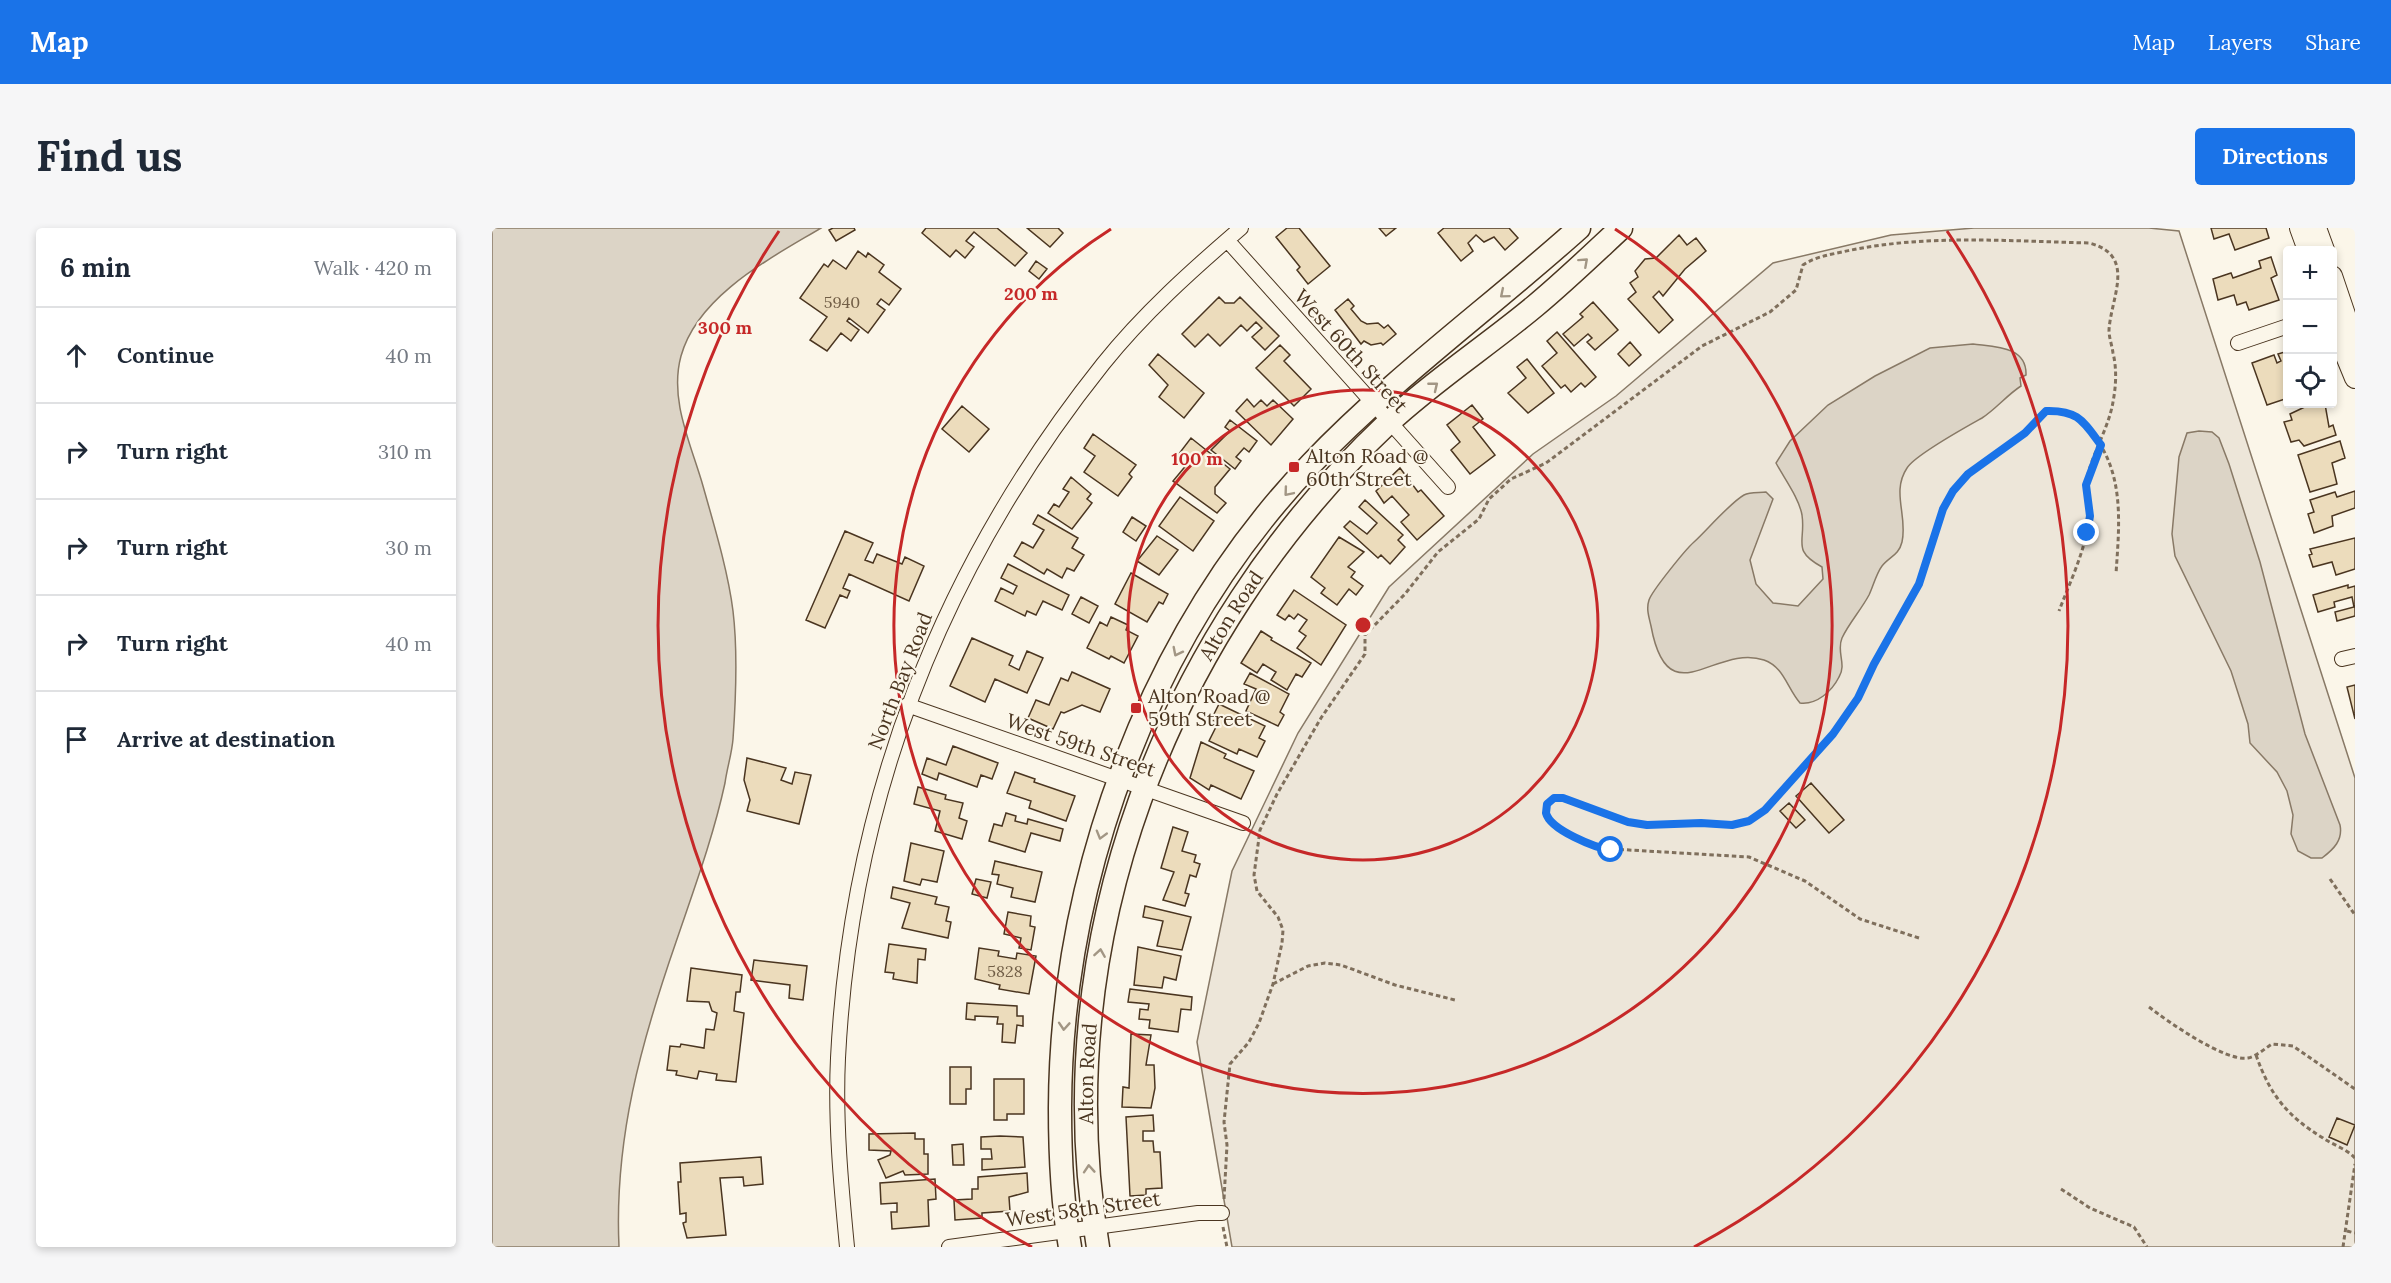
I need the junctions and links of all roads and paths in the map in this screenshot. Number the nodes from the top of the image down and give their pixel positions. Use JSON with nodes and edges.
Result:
{"nodes":[{"id":1,"x":1241,"y":228,"type":"edge"},
{"id":2,"x":1580,"y":228,"type":"edge"},
{"id":3,"x":1621,"y":228,"type":"edge"},
{"id":4,"x":2300,"y":228,"type":"edge"},
{"id":5,"x":2316,"y":228,"type":"edge"},
{"id":6,"x":1227,"y":240,"type":"junction"},
{"id":7,"x":2307,"y":246,"type":"edge"},
{"id":8,"x":2323,"y":246,"type":"edge"},
{"id":9,"x":2337,"y":291,"type":"edge"},
{"id":10,"x":2343,"y":310,"type":"edge"},
{"id":11,"x":2283,"y":328,"type":"edge"},
{"id":12,"x":2238,"y":343,"type":"dead end"},
{"id":13,"x":2355,"y":344,"type":"edge"},
{"id":14,"x":2355,"y":378,"type":"edge"},
{"id":15,"x":1372,"y":405,"type":"junction"},
{"id":16,"x":1388,"y":423,"type":"junction"},
{"id":17,"x":2101,"y":445,"type":"junction"},
{"id":18,"x":1448,"y":487,"type":"dead end"},
{"id":19,"x":2116,"y":574,"type":"dead end"},
{"id":20,"x":2059,"y":611,"type":"dead end"},
{"id":21,"x":907,"y":705,"type":"junction"},
{"id":22,"x":1118,"y":779,"type":"junction"},
{"id":23,"x":1144,"y":788,"type":"junction"},
{"id":24,"x":1243,"y":823,"type":"dead end"},
{"id":25,"x":2330,"y":879,"type":"dead end"},
{"id":26,"x":2355,"y":915,"type":"edge"},
{"id":27,"x":1919,"y":938,"type":"dead end"},
{"id":28,"x":1273,"y":984,"type":"junction"},
{"id":29,"x":1455,"y":1000,"type":"dead end"},
{"id":30,"x":2149,"y":1006,"type":"dead end"},
{"id":31,"x":2256,"y":1055,"type":"junction"},
{"id":32,"x":2355,"y":1089,"type":"edge"},
{"id":33,"x":2355,"y":1158,"type":"edge"},
{"id":34,"x":2355,"y":1164,"type":"edge"},
{"id":35,"x":2061,"y":1189,"type":"dead end"},
{"id":36,"x":1222,"y":1213,"type":"junction"},
{"id":37,"x":2347,"y":1231,"type":"junction"},
{"id":38,"x":2355,"y":1233,"type":"edge"},
{"id":39,"x":1097,"y":1237,"type":"edge"},
{"id":40,"x":1069,"y":1239,"type":"edge"},
{"id":41,"x":848,"y":1247,"type":"edge"},
{"id":42,"x":950,"y":1247,"type":"edge"},
{"id":43,"x":1227,"y":1247,"type":"edge"},
{"id":44,"x":2147,"y":1247,"type":"edge"},
{"id":45,"x":2343,"y":1247,"type":"edge"}],
"edges":[{"from":1,"to":6,"type":"street","name":"North Bay Road"},
{"from":2,"to":15,"type":"main road","name":"Alton Road","one_way":true},
{"from":16,"to":3,"type":"main road","name":"Alton Road","one_way":true},
{"from":4,"to":7,"type":"main road"},
{"from":5,"to":8,"type":"main road"},
{"from":6,"to":15,"type":"street","name":"West 60th Street"},
{"from":6,"to":21,"type":"street","name":"North Bay Road"},
{"from":9,"to":10,"type":"main road"},
{"from":10,"to":13,"type":"main road"},
{"from":10,"to":14,"type":"main road"},
{"from":11,"to":12,"type":"street"},
{"from":15,"to":16,"type":"street","name":"West 60th Street"},
{"from":15,"to":22,"type":"main road","name":"Alton Road","one_way":true},
{"from":16,"to":18,"type":"street","name":"West 60th Street"},
{"from":16,"to":23,"type":"main road","name":"Alton Road"},
{"from":17,"to":19,"type":"path"},
{"from":17,"to":20,"type":"path"},
{"from":17,"to":27,"type":"path"},
{"from":17,"to":28,"type":"path"},
{"from":21,"to":22,"type":"street","name":"West 59th Street"},
{"from":21,"to":41,"type":"street","name":"North Bay Road"},
{"from":22,"to":23,"type":"street","name":"West 59th Street"},
{"from":22,"to":40,"type":"main road","name":"Alton Road","one_way":true},
{"from":23,"to":24,"type":"street","name":"West 59th Street"},
{"from":39,"to":23,"type":"main road","name":"Alton Road","one_way":true},
{"from":25,"to":26,"type":"path"},
{"from":28,"to":29,"type":"path"},
{"from":28,"to":36,"type":"path"},
{"from":30,"to":31,"type":"path"},
{"from":31,"to":32,"type":"path"},
{"from":31,"to":33,"type":"path"},
{"from":34,"to":37,"type":"path"},
{"from":35,"to":44,"type":"path"},
{"from":36,"to":39,"type":"street","name":"West 58th Street"},
{"from":36,"to":43,"type":"path"},
{"from":37,"to":38,"type":"path"},
{"from":37,"to":45,"type":"path"},
{"from":39,"to":40,"type":"street","name":"West 58th Street"},
{"from":40,"to":42,"type":"street","name":"West 58th Street"}]}
